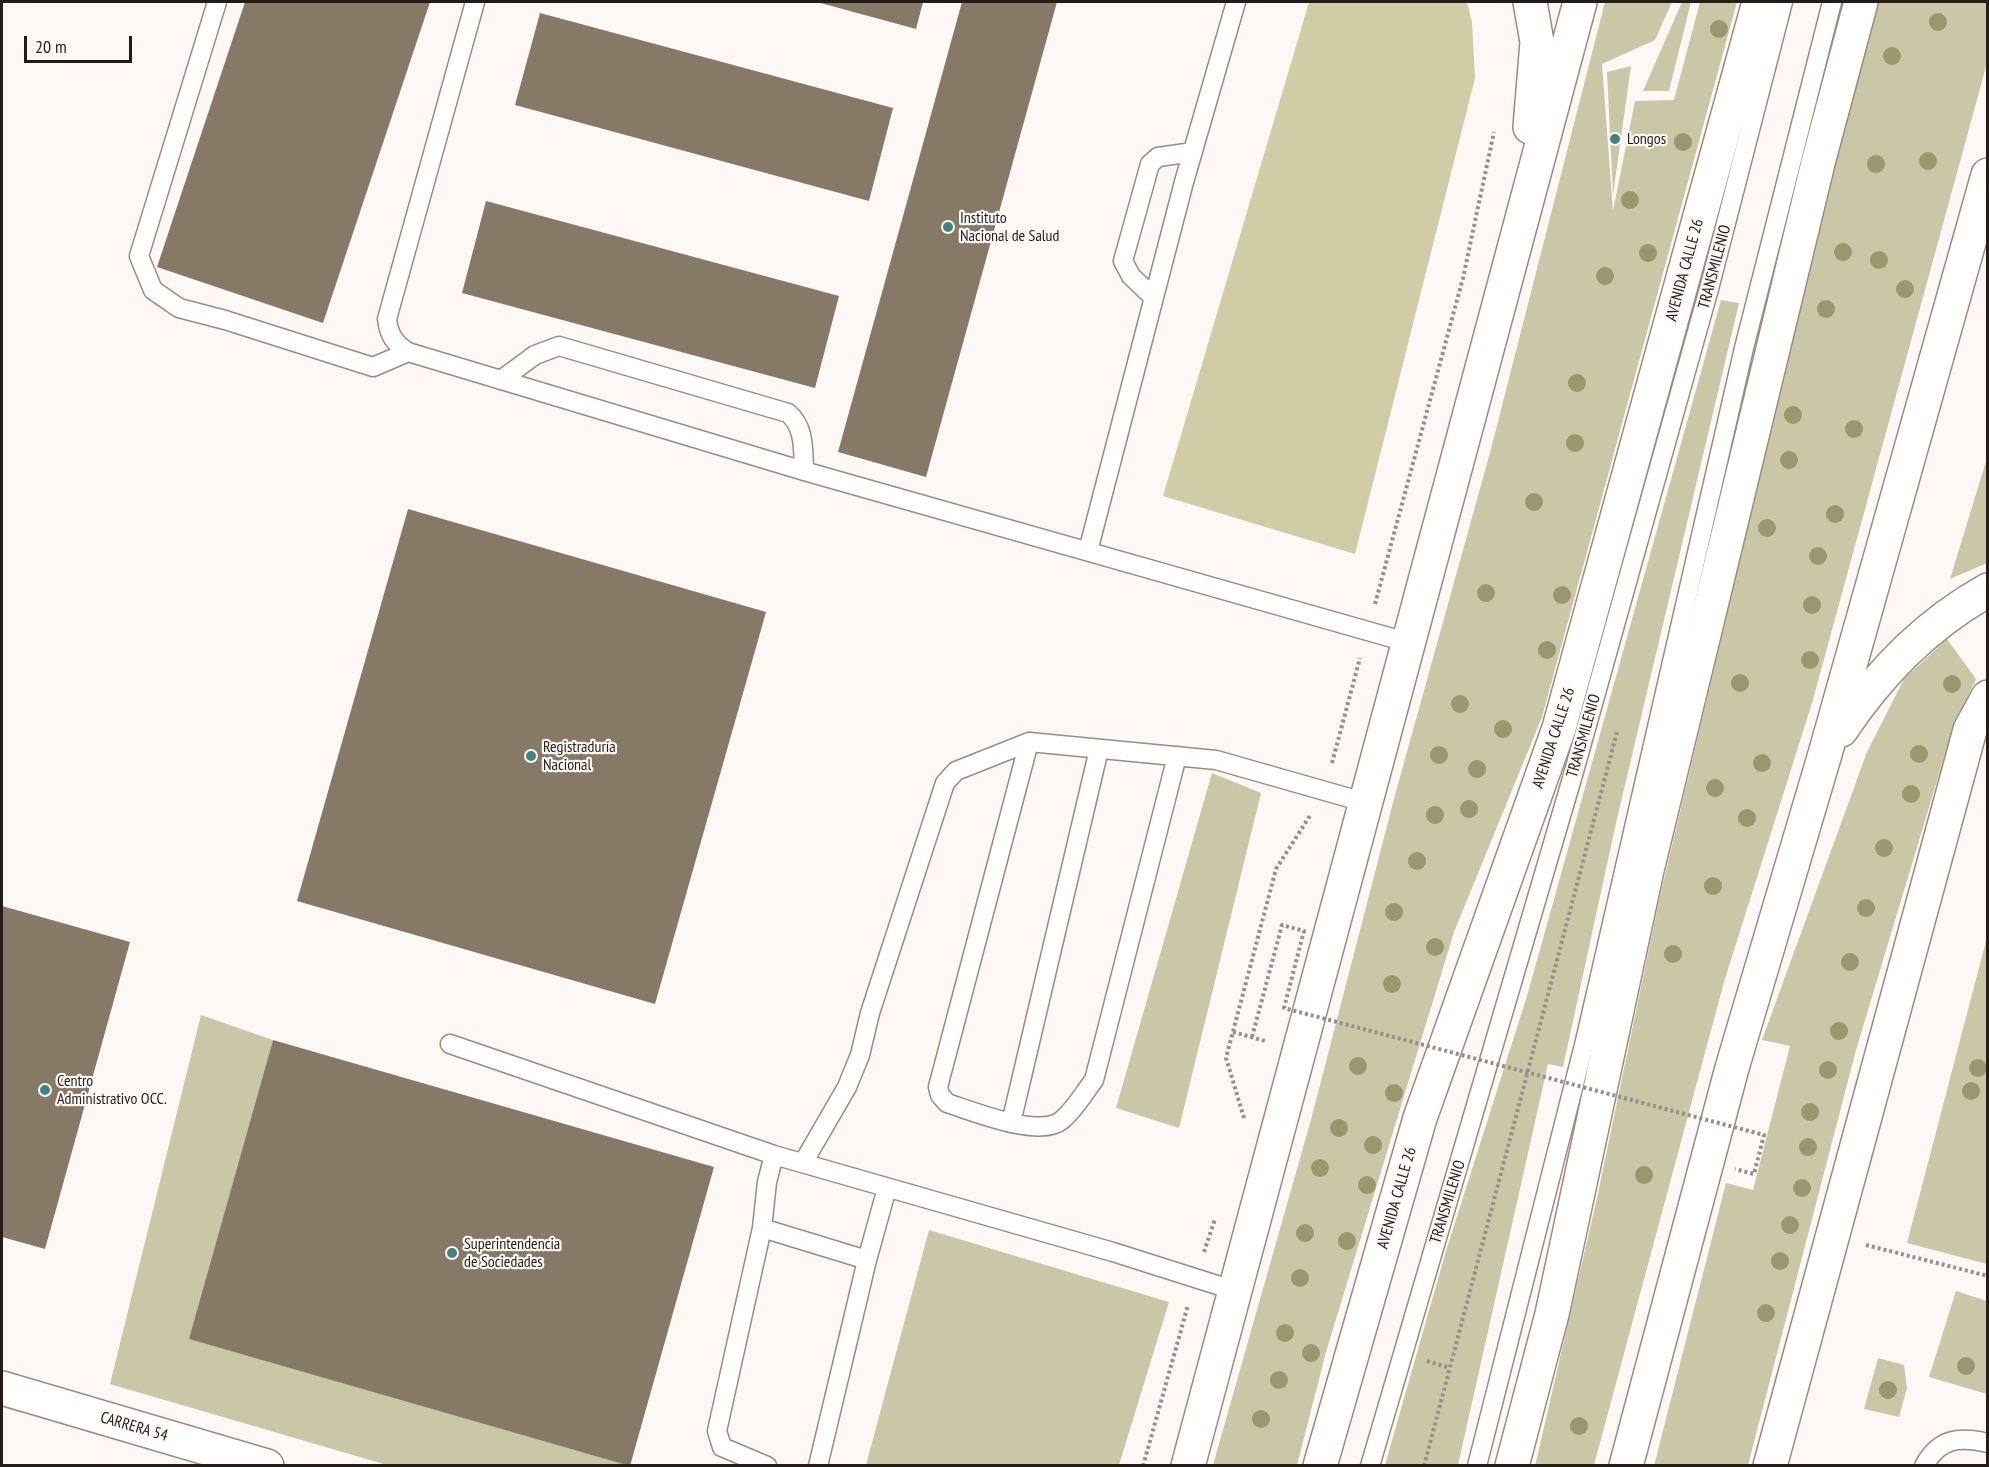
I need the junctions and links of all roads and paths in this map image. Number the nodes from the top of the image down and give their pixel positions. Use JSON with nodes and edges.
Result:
{"nodes":[{"id":1,"x":217,"y":2,"type":"edge"},
{"id":2,"x":475,"y":2,"type":"edge"},
{"id":3,"x":1236,"y":2,"type":"edge"},
{"id":4,"x":1530,"y":2,"type":"edge"},
{"id":5,"x":1580,"y":2,"type":"edge"},
{"id":6,"x":1759,"y":2,"type":"edge"},
{"id":7,"x":1783,"y":2,"type":"edge"},
{"id":8,"x":1832,"y":2,"type":"edge"},
{"id":9,"x":1861,"y":2,"type":"edge"},
{"id":10,"x":1496,"y":124,"type":"dead end"},
{"id":11,"x":1193,"y":152,"type":"junction"},
{"id":12,"x":1988,"y":175,"type":"edge"},
{"id":13,"x":1517,"y":236,"type":"junction"},
{"id":14,"x":1154,"y":298,"type":"junction"},
{"id":15,"x":408,"y":352,"type":"junction"},
{"id":16,"x":501,"y":380,"type":"junction"},
{"id":17,"x":804,"y":471,"type":"junction"},
{"id":18,"x":1088,"y":551,"type":"junction"},
{"id":19,"x":1988,"y":590,"type":"edge"},
{"id":20,"x":1368,"y":630,"type":"junction"},
{"id":21,"x":1410,"y":643,"type":"junction"},
{"id":22,"x":1988,"y":697,"type":"edge"},
{"id":23,"x":1619,"y":724,"type":"dead end"},
{"id":24,"x":1029,"y":742,"type":"junction"},
{"id":25,"x":1099,"y":749,"type":"junction"},
{"id":26,"x":1825,"y":754,"type":"junction"},
{"id":27,"x":1177,"y":756,"type":"junction"},
{"id":28,"x":1324,"y":791,"type":"junction"},
{"id":29,"x":1367,"y":803,"type":"junction"},
{"id":30,"x":1233,"y":1032,"type":"dead end"},
{"id":31,"x":1252,"y":1037,"type":"dead end"},
{"id":32,"x":450,"y":1044,"type":"dead end"},
{"id":33,"x":1011,"y":1123,"type":"junction"},
{"id":34,"x":774,"y":1155,"type":"junction"},
{"id":35,"x":802,"y":1163,"type":"junction"},
{"id":36,"x":1735,"y":1169,"type":"dead end"},
{"id":37,"x":887,"y":1188,"type":"junction"},
{"id":38,"x":762,"y":1228,"type":"junction"},
{"id":39,"x":1863,"y":1245,"type":"dead end"},
{"id":40,"x":867,"y":1260,"type":"junction"},
{"id":41,"x":1988,"y":1276,"type":"edge"},
{"id":42,"x":1236,"y":1291,"type":"junction"},
{"id":43,"x":2,"y":1388,"type":"edge"},
{"id":44,"x":1988,"y":1443,"type":"edge"},
{"id":45,"x":267,"y":1466,"type":"edge"},
{"id":46,"x":767,"y":1466,"type":"edge"},
{"id":47,"x":818,"y":1466,"type":"edge"},
{"id":48,"x":1188,"y":1466,"type":"edge"},
{"id":49,"x":1320,"y":1466,"type":"edge"},
{"id":50,"x":1370,"y":1466,"type":"edge"},
{"id":51,"x":1424,"y":1466,"type":"edge"},
{"id":52,"x":1477,"y":1466,"type":"edge"},
{"id":53,"x":1512,"y":1466,"type":"edge"},
{"id":54,"x":1626,"y":1466,"type":"edge"},
{"id":55,"x":1770,"y":1466,"type":"edge"},
{"id":56,"x":1924,"y":1466,"type":"edge"}],
"edges":[{"from":1,"to":15,"type":"lane"},
{"from":2,"to":15,"type":"lane"},
{"from":3,"to":11,"type":"lane"},
{"from":4,"to":13,"type":"main road"},
{"from":5,"to":13,"type":"main road"},
{"from":6,"to":49,"type":"main road","name":"AVENIDA CALLE 26"},
{"from":7,"to":50,"type":"lane","name":"TRANSMILENIO"},
{"from":8,"to":52,"type":"lane"},
{"from":9,"to":53,"type":"main road"},
{"from":10,"to":20,"type":"path"},
{"from":11,"to":14,"type":"lane"},
{"from":11,"to":14,"type":"lane"},
{"from":12,"to":26,"type":"main road"},
{"from":13,"to":21,"type":"main road"},
{"from":14,"to":18,"type":"lane"},
{"from":15,"to":16,"type":"lane"},
{"from":16,"to":17,"type":"lane"},
{"from":16,"to":17,"type":"lane"},
{"from":17,"to":18,"type":"lane"},
{"from":18,"to":20,"type":"lane"},
{"from":19,"to":26,"type":"main road"},
{"from":20,"to":21,"type":"lane"},
{"from":20,"to":28,"type":"path"},
{"from":21,"to":29,"type":"main road"},
{"from":22,"to":55,"type":"main road"},
{"from":23,"to":51,"type":"path"},
{"from":24,"to":25,"type":"lane"},
{"from":24,"to":33,"type":"lane"},
{"from":24,"to":35,"type":"lane"},
{"from":25,"to":27,"type":"lane"},
{"from":25,"to":33,"type":"lane"},
{"from":26,"to":54,"type":"main road"},
{"from":27,"to":28,"type":"lane"},
{"from":27,"to":33,"type":"lane"},
{"from":28,"to":29,"type":"lane"},
{"from":28,"to":30,"type":"path"},
{"from":29,"to":42,"type":"main road"},
{"from":31,"to":36,"type":"path","bridge":true},
{"from":32,"to":34,"type":"lane"},
{"from":34,"to":35,"type":"lane"},
{"from":34,"to":38,"type":"lane"},
{"from":35,"to":37,"type":"lane"},
{"from":37,"to":40,"type":"lane"},
{"from":37,"to":42,"type":"lane"},
{"from":38,"to":40,"type":"lane"},
{"from":38,"to":46,"type":"lane"},
{"from":39,"to":41,"type":"path"},
{"from":40,"to":47,"type":"lane"},
{"from":42,"to":48,"type":"main road"},
{"from":43,"to":45,"type":"main road","name":"CARRERA 54"},
{"from":44,"to":56,"type":"lane"}]}
